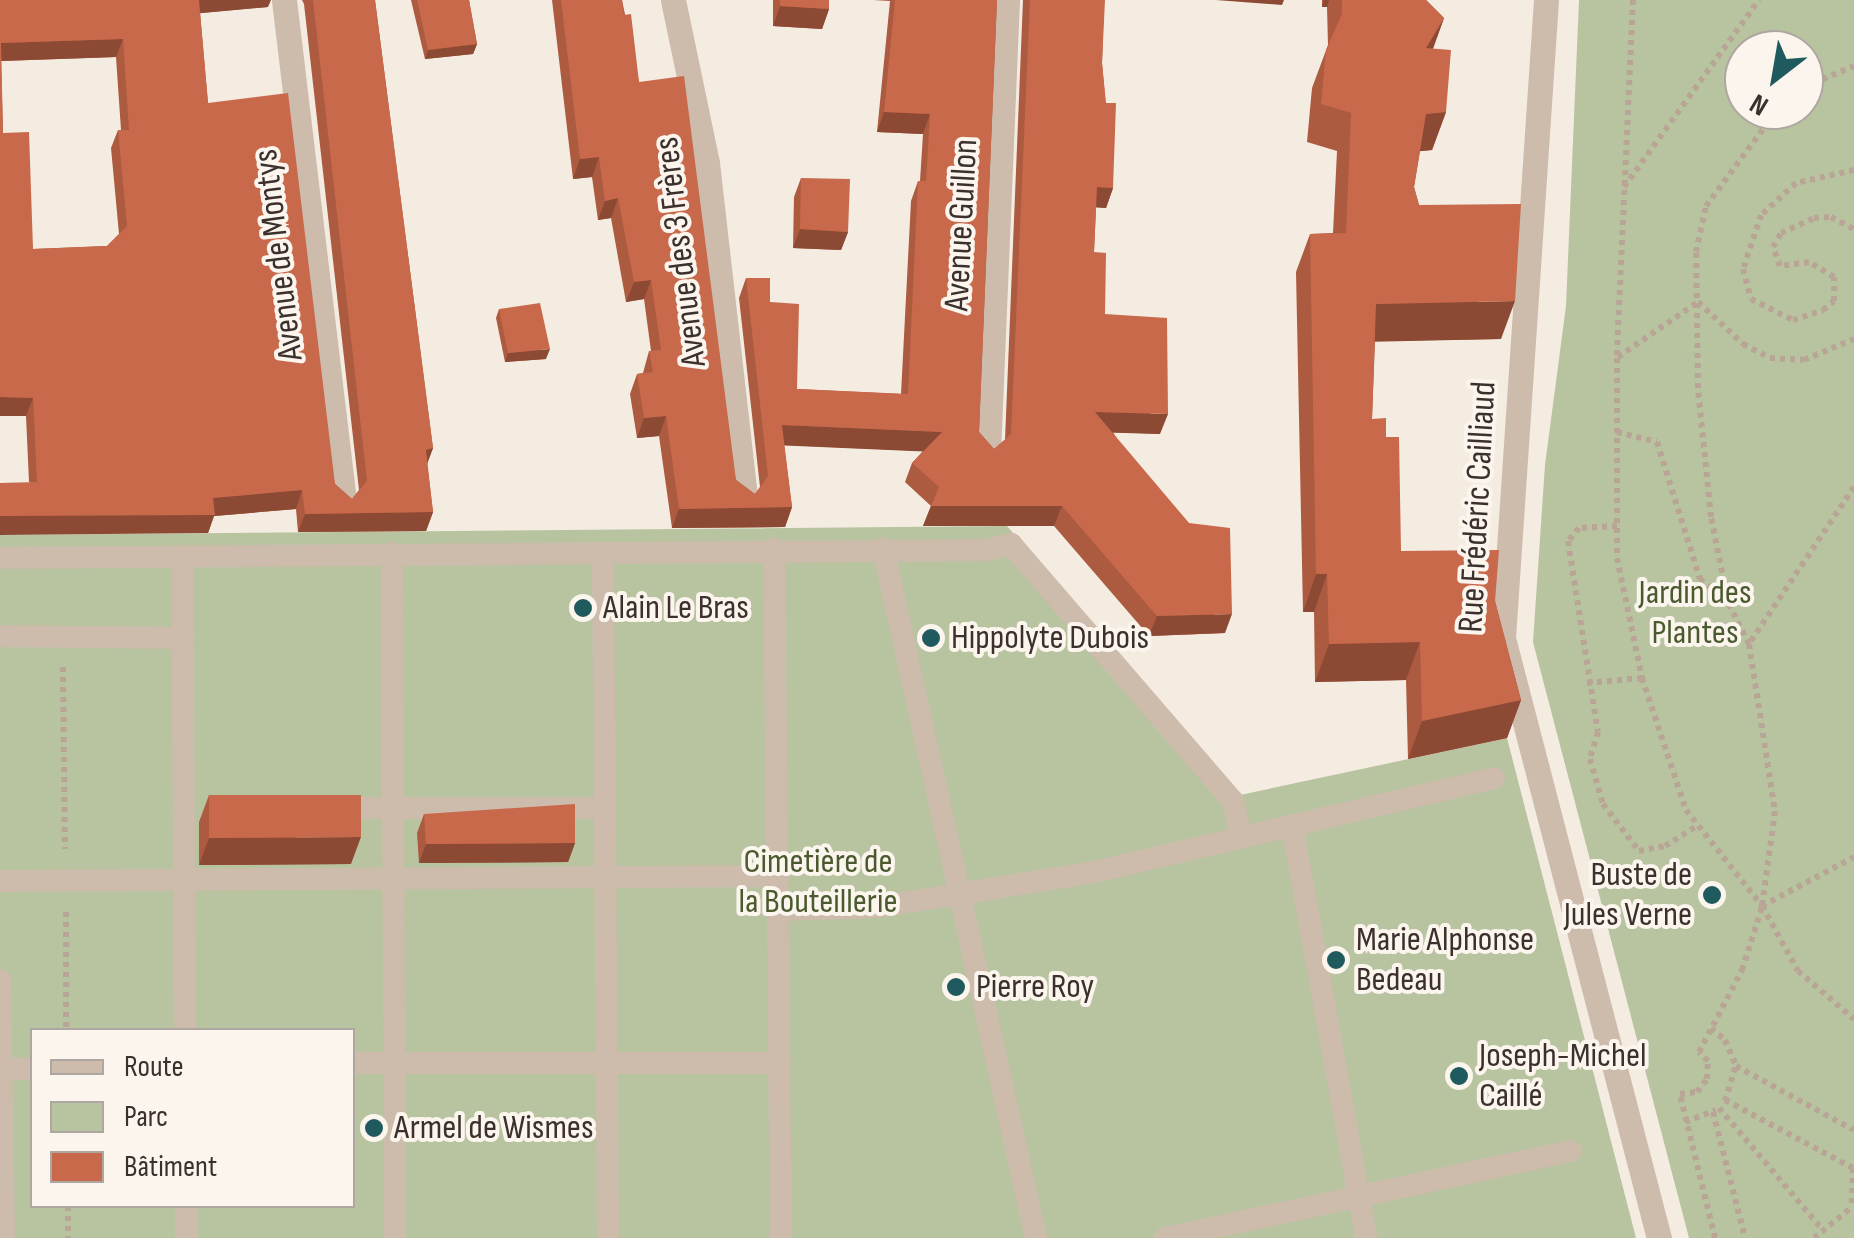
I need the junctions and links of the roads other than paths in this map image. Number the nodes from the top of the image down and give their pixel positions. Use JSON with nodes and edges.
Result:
{"nodes":[{"id":1,"x":284,"y":0,"type":"edge"},
{"id":2,"x":673,"y":0,"type":"edge"},
{"id":3,"x":1007,"y":0,"type":"edge"},
{"id":4,"x":1546,"y":0,"type":"edge"},
{"id":5,"x":988,"y":453,"type":"edge"},
{"id":6,"x":745,"y":498,"type":"edge"},
{"id":7,"x":344,"y":501,"type":"edge"},
{"id":8,"x":883,"y":548,"type":"junction"},
{"id":9,"x":774,"y":550,"type":"junction"},
{"id":10,"x":392,"y":553,"type":"junction"},
{"id":11,"x":602,"y":554,"type":"junction"},
{"id":12,"x":182,"y":556,"type":"junction"},
{"id":13,"x":0,"y":558,"type":"edge"},
{"id":14,"x":0,"y":636,"type":"edge"},
{"id":15,"x":182,"y":638,"type":"junction"},
{"id":16,"x":1494,"y":778,"type":"dead end"},
{"id":17,"x":317,"y":808,"type":"edge"},
{"id":18,"x":393,"y":808,"type":"junction"},
{"id":19,"x":605,"y":808,"type":"junction"},
{"id":20,"x":1292,"y":825,"type":"junction"},
{"id":21,"x":1240,"y":836,"type":"junction"},
{"id":22,"x":778,"y":876,"type":"junction"},
{"id":23,"x":606,"y":878,"type":"junction"},
{"id":24,"x":393,"y":879,"type":"junction"},
{"id":25,"x":184,"y":880,"type":"junction"},
{"id":26,"x":0,"y":881,"type":"edge"},
{"id":27,"x":960,"y":896,"type":"junction"},
{"id":28,"x":779,"y":910,"type":"junction"},
{"id":29,"x":0,"y":980,"type":"edge"},
{"id":30,"x":184,"y":1028,"type":"edge"},
{"id":31,"x":395,"y":1062,"type":"junction"},
{"id":32,"x":607,"y":1063,"type":"junction"},
{"id":33,"x":780,"y":1063,"type":"junction"},
{"id":34,"x":355,"y":1064,"type":"edge"},
{"id":35,"x":30,"y":1069,"type":"edge"},
{"id":36,"x":1,"y":1070,"type":"edge"},
{"id":37,"x":1572,"y":1150,"type":"dead end"},
{"id":38,"x":1358,"y":1196,"type":"junction"},
{"id":39,"x":186,"y":1208,"type":"edge"},
{"id":40,"x":4,"y":1238,"type":"edge"},
{"id":41,"x":186,"y":1238,"type":"edge"},
{"id":42,"x":396,"y":1238,"type":"edge"},
{"id":43,"x":608,"y":1238,"type":"edge"},
{"id":44,"x":781,"y":1238,"type":"edge"},
{"id":45,"x":1036,"y":1238,"type":"edge"},
{"id":46,"x":1165,"y":1238,"type":"edge"},
{"id":47,"x":1366,"y":1238,"type":"edge"},
{"id":48,"x":1660,"y":1238,"type":"edge"}],
"edges":[{"from":1,"to":7,"type":"street","name":"Avenue de Montys"},
{"from":2,"to":6,"type":"street","name":"Avenue des 3 Frères"},
{"from":3,"to":5,"type":"street","name":"Avenue Guillon"},
{"from":4,"to":48,"type":"street","name":"Rue Frédéric Cailliaud"},
{"from":8,"to":9,"type":"lane"},
{"from":8,"to":21,"type":"lane"},
{"from":8,"to":27,"type":"lane"},
{"from":9,"to":11,"type":"lane"},
{"from":9,"to":22,"type":"lane"},
{"from":10,"to":11,"type":"lane"},
{"from":10,"to":12,"type":"lane"},
{"from":10,"to":18,"type":"lane"},
{"from":11,"to":19,"type":"lane"},
{"from":12,"to":13,"type":"lane"},
{"from":12,"to":15,"type":"lane"},
{"from":14,"to":15,"type":"lane"},
{"from":15,"to":25,"type":"lane"},
{"from":16,"to":20,"type":"lane"},
{"from":17,"to":18,"type":"lane"},
{"from":18,"to":19,"type":"lane"},
{"from":18,"to":24,"type":"lane"},
{"from":19,"to":23,"type":"lane"},
{"from":20,"to":21,"type":"lane"},
{"from":20,"to":38,"type":"lane"},
{"from":21,"to":27,"type":"lane"},
{"from":22,"to":23,"type":"lane"},
{"from":22,"to":28,"type":"lane"},
{"from":23,"to":24,"type":"lane"},
{"from":23,"to":32,"type":"lane"},
{"from":24,"to":25,"type":"lane"},
{"from":24,"to":31,"type":"lane"},
{"from":25,"to":26,"type":"lane"},
{"from":25,"to":30,"type":"lane"},
{"from":27,"to":28,"type":"lane"},
{"from":27,"to":45,"type":"lane"},
{"from":28,"to":33,"type":"lane"},
{"from":29,"to":36,"type":"lane"},
{"from":31,"to":32,"type":"lane"},
{"from":31,"to":34,"type":"lane"},
{"from":31,"to":42,"type":"lane"},
{"from":32,"to":33,"type":"lane"},
{"from":32,"to":43,"type":"lane"},
{"from":33,"to":44,"type":"lane"},
{"from":35,"to":36,"type":"lane"},
{"from":36,"to":40,"type":"lane"},
{"from":37,"to":38,"type":"lane"},
{"from":38,"to":46,"type":"lane"},
{"from":38,"to":47,"type":"lane"},
{"from":39,"to":41,"type":"lane"}]}
